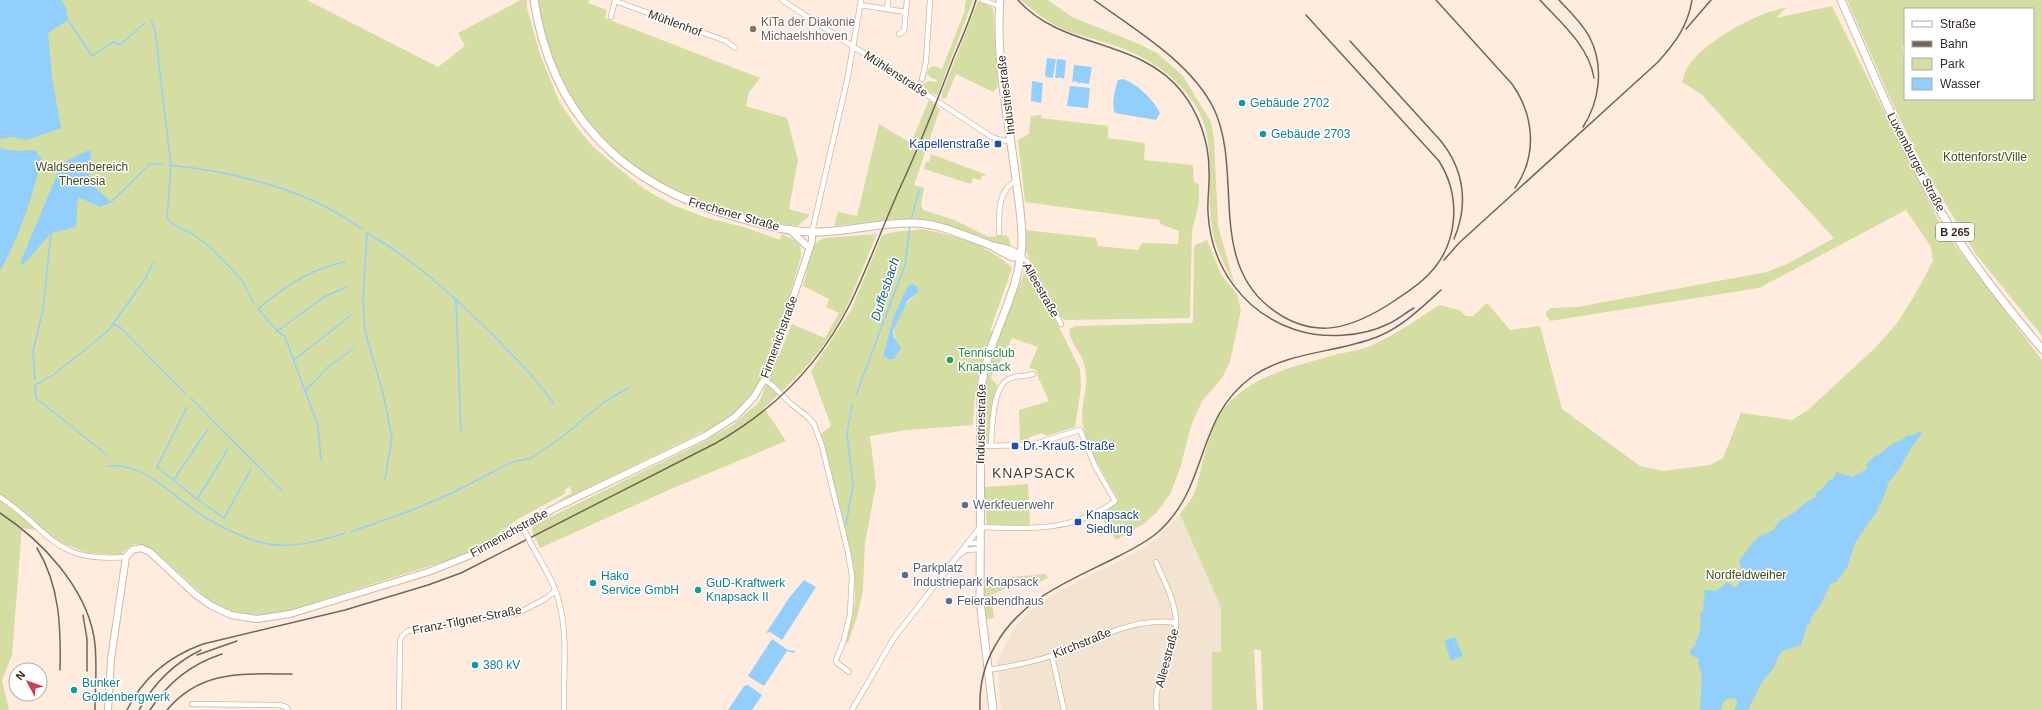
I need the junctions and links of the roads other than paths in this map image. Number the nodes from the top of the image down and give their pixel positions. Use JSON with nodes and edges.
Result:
{"nodes":[{"id":1,"x":534,"y":0,"type":"edge"},
{"id":2,"x":615,"y":0,"type":"edge"},
{"id":3,"x":782,"y":0,"type":"edge"},
{"id":4,"x":888,"y":0,"type":"edge"},
{"id":5,"x":907,"y":0,"type":"edge"},
{"id":6,"x":930,"y":0,"type":"edge"},
{"id":7,"x":982,"y":0,"type":"edge"},
{"id":8,"x":1841,"y":0,"type":"edge"},
{"id":9,"x":861,"y":3,"type":"edge"},
{"id":10,"x":999,"y":3,"type":"edge"},
{"id":11,"x":887,"y":9,"type":"junction"},
{"id":12,"x":906,"y":12,"type":"junction"},
{"id":13,"x":611,"y":17,"type":"dead end"},
{"id":14,"x":900,"y":34,"type":"dead end"},
{"id":15,"x":854,"y":46,"type":"junction"},
{"id":16,"x":735,"y":48,"type":"dead end"},
{"id":17,"x":922,"y":79,"type":"dead end"},
{"id":18,"x":1012,"y":141,"type":"junction"},
{"id":19,"x":1016,"y":181,"type":"junction"},
{"id":20,"x":789,"y":229,"type":"junction"},
{"id":21,"x":812,"y":232,"type":"junction"},
{"id":22,"x":999,"y":233,"type":"dead end"},
{"id":23,"x":806,"y":245,"type":"junction"},
{"id":24,"x":1021,"y":257,"type":"junction"},
{"id":25,"x":805,"y":262,"type":"junction"},
{"id":26,"x":1060,"y":324,"type":"dead end"},
{"id":27,"x":2042,"y":349,"type":"edge"},
{"id":28,"x":1033,"y":374,"type":"dead end"},
{"id":29,"x":765,"y":380,"type":"junction"},
{"id":30,"x":980,"y":446,"type":"junction"},
{"id":31,"x":992,"y":446,"type":"junction"},
{"id":32,"x":0,"y":497,"type":"edge"},
{"id":33,"x":522,"y":526,"type":"junction"},
{"id":34,"x":980,"y":527,"type":"junction"},
{"id":35,"x":967,"y":543,"type":"junction"},
{"id":36,"x":981,"y":546,"type":"junction"},
{"id":37,"x":958,"y":556,"type":"junction"},
{"id":38,"x":126,"y":558,"type":"junction"},
{"id":39,"x":1156,"y":562,"type":"dead end"},
{"id":40,"x":555,"y":591,"type":"junction"},
{"id":41,"x":1176,"y":623,"type":"junction"},
{"id":42,"x":1052,"y":656,"type":"junction"},
{"id":43,"x":989,"y":670,"type":"junction"},
{"id":44,"x":849,"y":672,"type":"dead end"},
{"id":45,"x":192,"y":704,"type":"dead end"},
{"id":46,"x":108,"y":710,"type":"edge"},
{"id":47,"x":288,"y":710,"type":"edge"},
{"id":48,"x":399,"y":710,"type":"edge"},
{"id":49,"x":564,"y":710,"type":"edge"},
{"id":50,"x":852,"y":710,"type":"edge"},
{"id":51,"x":993,"y":710,"type":"edge"},
{"id":52,"x":1064,"y":710,"type":"edge"},
{"id":53,"x":1157,"y":710,"type":"edge"}],
"edges":[{"from":1,"to":20,"type":"main road","name":"Frechener Straße"},
{"from":2,"to":13,"type":"street"},
{"from":2,"to":16,"type":"street","name":"Mühlenhof"},
{"from":3,"to":15,"type":"street","name":"Mühlenstraße"},
{"from":4,"to":11,"type":"street"},
{"from":5,"to":12,"type":"street"},
{"from":6,"to":17,"type":"street"},
{"from":7,"to":10,"type":"street"},
{"from":8,"to":27,"type":"main road","name":"Luxemburger Straße","number":"B 265"},
{"from":9,"to":11,"type":"street"},
{"from":9,"to":15,"type":"street","name":"Firmenichstraße"},
{"from":10,"to":18,"type":"main road","name":"Industriestraße"},
{"from":11,"to":12,"type":"street"},
{"from":12,"to":14,"type":"street"},
{"from":15,"to":18,"type":"street","name":"Mühlenstraße"},
{"from":15,"to":21,"type":"street","name":"Firmenichstraße"},
{"from":18,"to":19,"type":"main road","name":"Industriestraße"},
{"from":19,"to":22,"type":"street"},
{"from":19,"to":24,"type":"main road","name":"Industriestraße"},
{"from":20,"to":21,"type":"main road","name":"Frechener Straße"},
{"from":20,"to":23,"type":"street"},
{"from":21,"to":23,"type":"street","name":"Firmenichstraße"},
{"from":21,"to":24,"type":"main road","name":"Frechener Straße"},
{"from":21,"to":25,"type":"street","name":"Firmenichstraße"},
{"from":23,"to":25,"type":"street","name":"Firmenichstraße"},
{"from":24,"to":26,"type":"street","name":"Alleestraße"},
{"from":24,"to":30,"type":"main road","name":"Industriestraße"},
{"from":25,"to":29,"type":"street","name":"Firmenichstraße"},
{"from":28,"to":31,"type":"street"},
{"from":29,"to":33,"type":"street","name":"Firmenichstraße"},
{"from":29,"to":44,"type":"street"},
{"from":30,"to":31,"type":"street"},
{"from":30,"to":34,"type":"main road","name":"Industriestraße"},
{"from":31,"to":34,"type":"street"},
{"from":32,"to":38,"type":"street"},
{"from":33,"to":38,"type":"street","name":"Firmenichstraße"},
{"from":33,"to":40,"type":"street"},
{"from":34,"to":35,"type":"street"},
{"from":34,"to":36,"type":"main road","name":"Industriestraße"},
{"from":35,"to":36,"type":"street"},
{"from":35,"to":37,"type":"street"},
{"from":36,"to":37,"type":"street"},
{"from":36,"to":43,"type":"main road","name":"Industriestraße"},
{"from":37,"to":50,"type":"street"},
{"from":38,"to":46,"type":"street"},
{"from":39,"to":41,"type":"street","name":"Alleestraße"},
{"from":40,"to":48,"type":"street","name":"Franz-Tilgner-Straße"},
{"from":40,"to":49,"type":"street"},
{"from":41,"to":42,"type":"street","name":"Kirchstraße"},
{"from":41,"to":53,"type":"street","name":"Alleestraße"},
{"from":42,"to":43,"type":"street","name":"Kirchstraße"},
{"from":42,"to":52,"type":"street"},
{"from":43,"to":51,"type":"main road","name":"Industriestraße"},
{"from":45,"to":47,"type":"street"}]}
